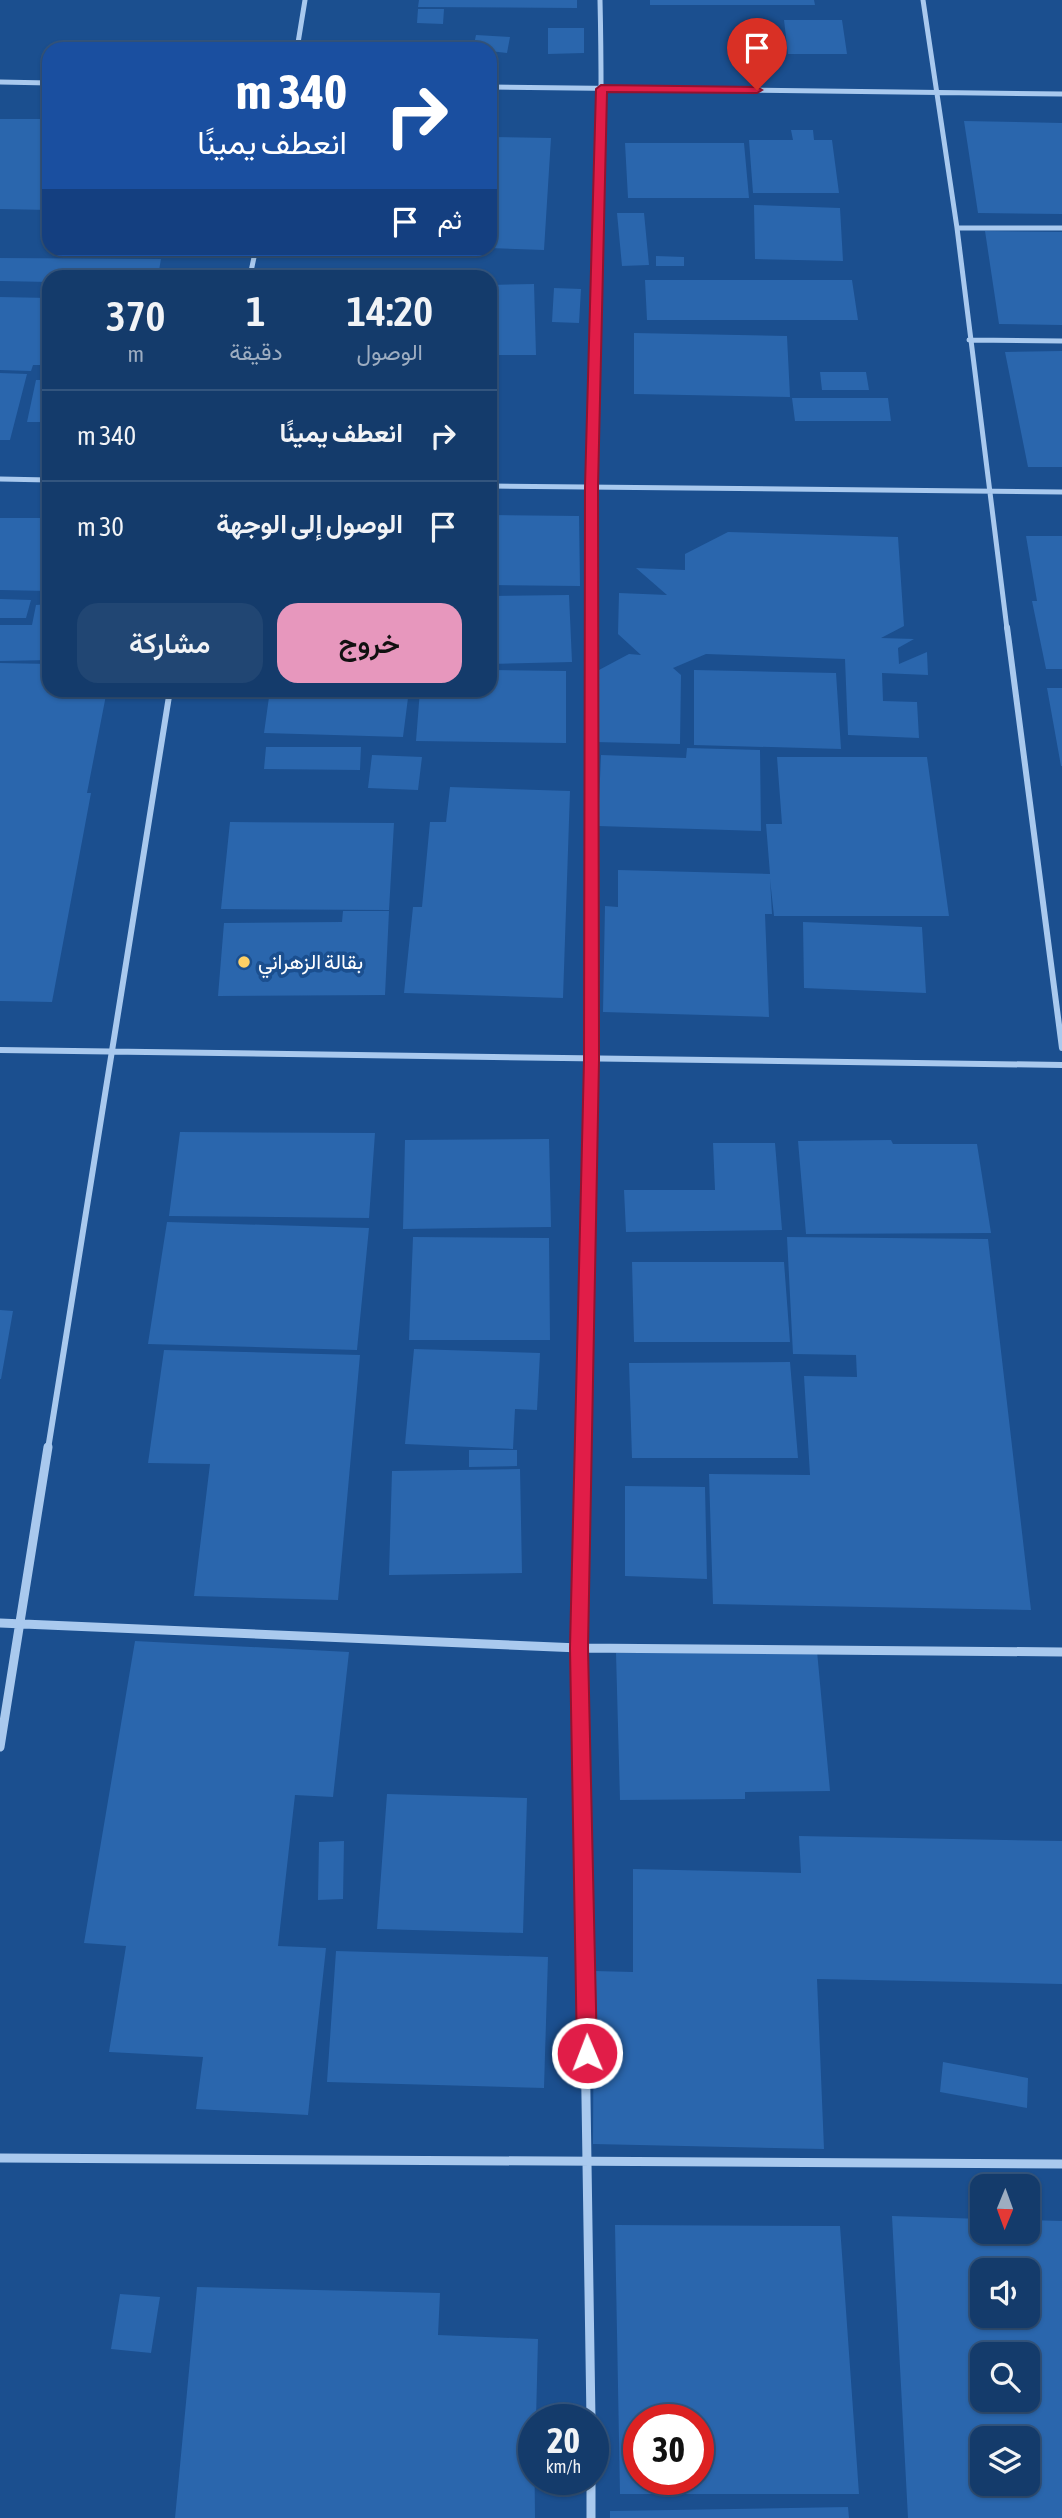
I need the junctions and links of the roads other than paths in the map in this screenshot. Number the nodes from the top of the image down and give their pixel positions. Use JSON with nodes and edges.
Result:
{"nodes":[{"id":1,"x":304,"y":0,"type":"edge"},
{"id":2,"x":600,"y":0,"type":"edge"},
{"id":3,"x":923,"y":0,"type":"edge"},
{"id":4,"x":299,"y":42,"type":"edge"},
{"id":5,"x":0,"y":82,"type":"edge"},
{"id":6,"x":42,"y":83,"type":"edge"},
{"id":7,"x":497,"y":88,"type":"edge"},
{"id":8,"x":601,"y":89,"type":"junction"},
{"id":9,"x":939,"y":92,"type":"junction"},
{"id":10,"x":1062,"y":94,"type":"edge"},
{"id":11,"x":957,"y":228,"type":"junction"},
{"id":12,"x":1062,"y":228,"type":"edge"},
{"id":13,"x":969,"y":340,"type":"junction"},
{"id":14,"x":1062,"y":341,"type":"edge"},
{"id":15,"x":0,"y":479,"type":"edge"},
{"id":16,"x":42,"y":480,"type":"edge"},
{"id":17,"x":497,"y":486,"type":"edge"},
{"id":18,"x":592,"y":487,"type":"junction"},
{"id":19,"x":989,"y":491,"type":"junction"},
{"id":20,"x":1062,"y":492,"type":"edge"},
{"id":21,"x":169,"y":697,"type":"edge"},
{"id":22,"x":1062,"y":1048,"type":"edge"},
{"id":23,"x":0,"y":1051,"type":"edge"},
{"id":24,"x":110,"y":1052,"type":"junction"},
{"id":25,"x":592,"y":1060,"type":"junction"},
{"id":26,"x":1062,"y":1065,"type":"edge"},
{"id":27,"x":0,"y":1623,"type":"edge"},
{"id":28,"x":18,"y":1623,"type":"junction"},
{"id":29,"x":579,"y":1648,"type":"junction"},
{"id":30,"x":1062,"y":1652,"type":"edge"},
{"id":31,"x":0,"y":1747,"type":"edge"},
{"id":32,"x":0,"y":2158,"type":"edge"},
{"id":33,"x":589,"y":2161,"type":"junction"},
{"id":34,"x":1062,"y":2164,"type":"edge"},
{"id":35,"x":591,"y":2404,"type":"edge"},
{"id":36,"x":591,"y":2495,"type":"edge"},
{"id":37,"x":591,"y":2518,"type":"edge"}],
"edges":[{"from":1,"to":4,"type":"street"},
{"from":2,"to":8,"type":"street"},
{"from":3,"to":9,"type":"street"},
{"from":5,"to":6,"type":"street"},
{"from":7,"to":8,"type":"street"},
{"from":8,"to":9,"type":"street"},
{"from":8,"to":18,"type":"street"},
{"from":9,"to":10,"type":"street"},
{"from":9,"to":11,"type":"street"},
{"from":11,"to":12,"type":"street"},
{"from":11,"to":13,"type":"street"},
{"from":13,"to":14,"type":"street"},
{"from":13,"to":19,"type":"street"},
{"from":15,"to":16,"type":"street"},
{"from":17,"to":18,"type":"street"},
{"from":18,"to":19,"type":"street"},
{"from":18,"to":25,"type":"street"},
{"from":19,"to":20,"type":"street"},
{"from":19,"to":22,"type":"street"},
{"from":21,"to":24,"type":"street"},
{"from":23,"to":24,"type":"street"},
{"from":24,"to":25,"type":"street"},
{"from":24,"to":28,"type":"street"},
{"from":25,"to":26,"type":"street"},
{"from":25,"to":29,"type":"street"},
{"from":27,"to":28,"type":"street"},
{"from":28,"to":29,"type":"street"},
{"from":28,"to":31,"type":"street"},
{"from":29,"to":30,"type":"street"},
{"from":29,"to":33,"type":"street"},
{"from":32,"to":33,"type":"street"},
{"from":33,"to":34,"type":"street"},
{"from":33,"to":35,"type":"street"},
{"from":36,"to":37,"type":"street"}]}
